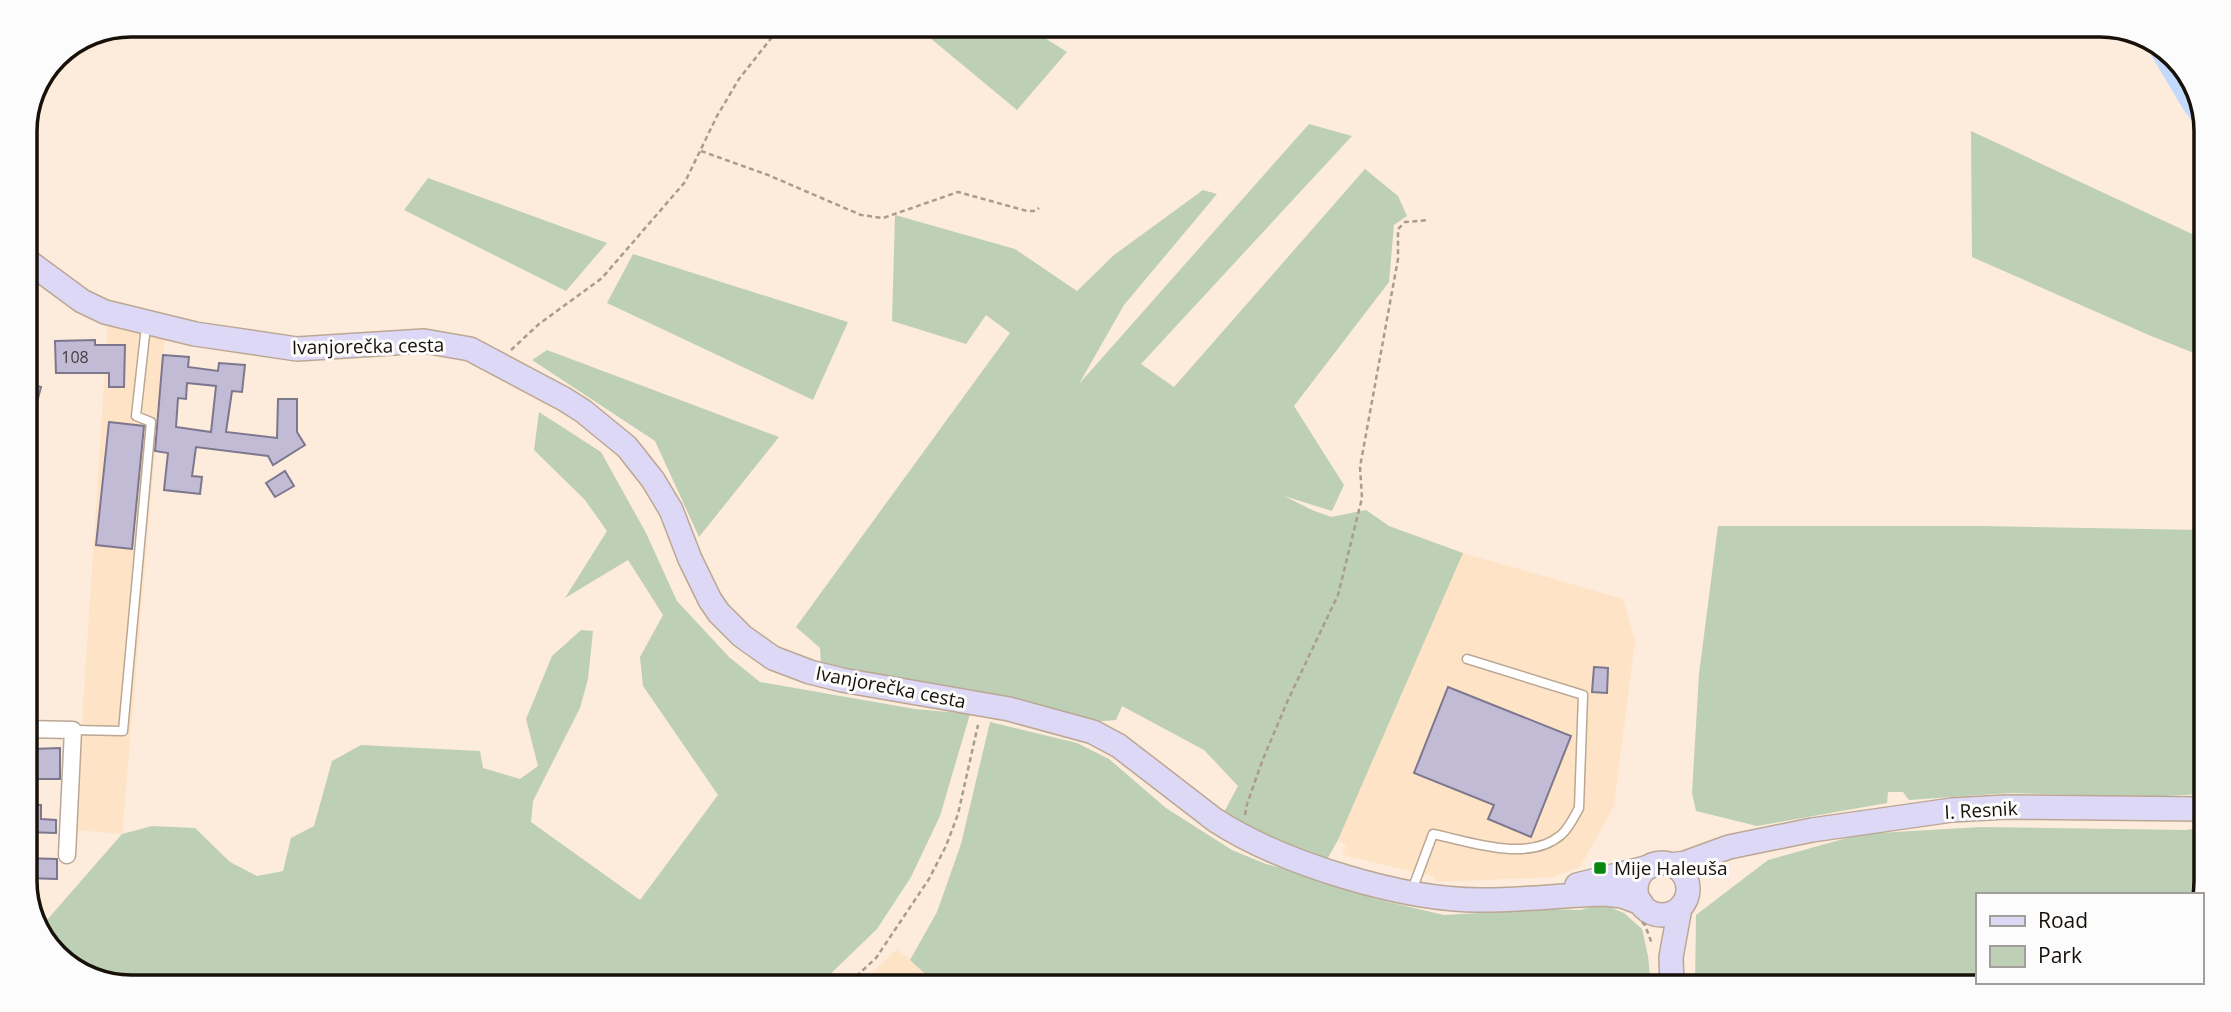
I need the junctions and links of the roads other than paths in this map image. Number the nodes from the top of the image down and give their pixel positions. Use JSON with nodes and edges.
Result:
{"nodes":[{"id":1,"x":37,"y":268,"type":"edge"},
{"id":2,"x":146,"y":323,"type":"junction"},
{"id":3,"x":1468,"y":659,"type":"dead end"},
{"id":4,"x":37,"y":729,"type":"edge"},
{"id":5,"x":73,"y":730,"type":"junction"},
{"id":6,"x":2194,"y":809,"type":"edge"},
{"id":7,"x":1766,"y":840,"type":"junction"},
{"id":8,"x":67,"y":855,"type":"dead end"},
{"id":9,"x":1660,"y":866,"type":"junction"},
{"id":10,"x":1411,"y":893,"type":"junction"},
{"id":11,"x":1541,"y":897,"type":"junction"},
{"id":12,"x":1684,"y":898,"type":"junction"},
{"id":13,"x":1641,"y":909,"type":"junction"},
{"id":14,"x":1662,"y":951,"type":"junction"},
{"id":15,"x":1669,"y":975,"type":"edge"}],
"edges":[{"from":1,"to":2,"type":"main road","name":"Ivanjorečka cesta"},
{"from":2,"to":5,"type":"lane"},
{"from":2,"to":10,"type":"main road","name":"Ivanjorečka cesta"},
{"from":3,"to":10,"type":"lane"},
{"from":4,"to":5,"type":"street"},
{"from":5,"to":8,"type":"street"},
{"from":6,"to":7,"type":"main road","name":"I. Resnik"},
{"from":7,"to":9,"type":"main road","name":"I. Resnik"},
{"from":7,"to":12,"type":"main road","name":"I. Resnik"},
{"from":9,"to":11,"type":"main road","name":"Ivanjorečka cesta"},
{"from":9,"to":12,"type":"main road"},
{"from":9,"to":13,"type":"main road"},
{"from":10,"to":11,"type":"main road","name":"Ivanjorečka cesta"},
{"from":11,"to":13,"type":"main road","name":"Ivanjorečka cesta"},
{"from":12,"to":13,"type":"main road"},
{"from":12,"to":14,"type":"main road"},
{"from":13,"to":14,"type":"main road"},
{"from":14,"to":15,"type":"main road"}]}
